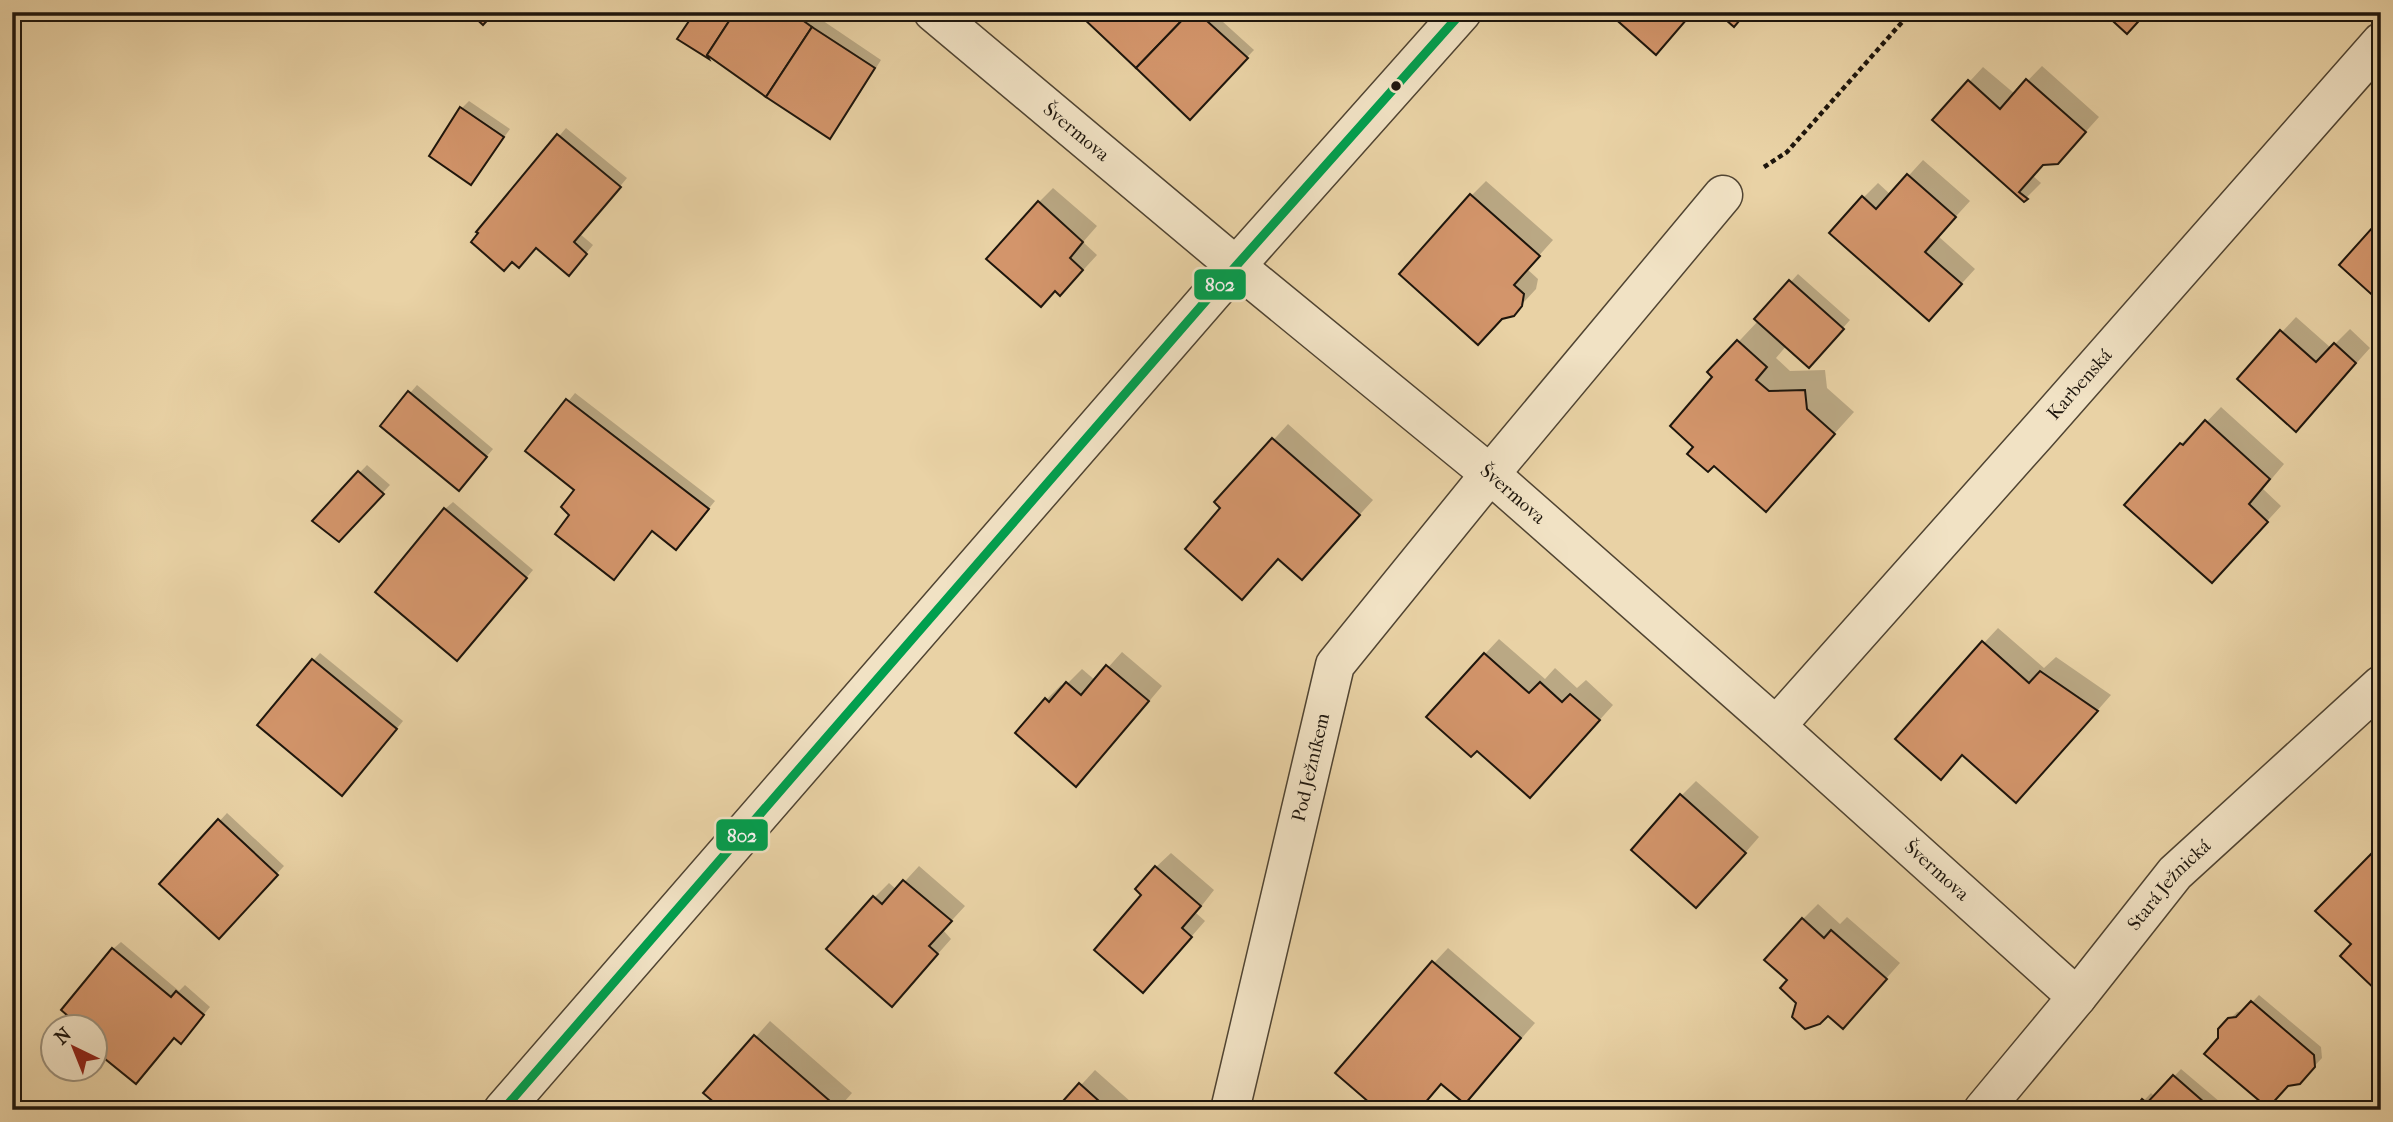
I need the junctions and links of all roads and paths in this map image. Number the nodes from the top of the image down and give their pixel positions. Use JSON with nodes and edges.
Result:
{"nodes":[{"id":1,"x":933,"y":12,"type":"edge"},
{"id":2,"x":1462,"y":12,"type":"edge"},
{"id":3,"x":1911,"y":12,"type":"edge"},
{"id":4,"x":2381,"y":42,"type":"edge"},
{"id":5,"x":1723,"y":195,"type":"joint"},
{"id":6,"x":1236,"y":266,"type":"junction"},
{"id":7,"x":1490,"y":474,"type":"junction"},
{"id":8,"x":2381,"y":685,"type":"edge"},
{"id":9,"x":1776,"y":726,"type":"junction"},
{"id":10,"x":2077,"y":997,"type":"junction"},
{"id":11,"x":503,"y":1110,"type":"edge"},
{"id":12,"x":1230,"y":1110,"type":"edge"},
{"id":13,"x":1983,"y":1110,"type":"edge"}],
"edges":[{"from":1,"to":6,"type":"street","name":"Švermova"},
{"from":2,"to":6,"type":"street"},
{"from":3,"to":5,"type":"path"},
{"from":4,"to":9,"type":"street","name":"Karbenská"},
{"from":5,"to":7,"type":"street"},
{"from":6,"to":7,"type":"street","name":"Švermova"},
{"from":6,"to":11,"type":"street"},
{"from":7,"to":9,"type":"street","name":"Švermova"},
{"from":7,"to":12,"type":"street","name":"Pod Ježníkem"},
{"from":8,"to":10,"type":"street","name":"Stará Ježnická"},
{"from":9,"to":10,"type":"street","name":"Švermova"},
{"from":10,"to":13,"type":"street","name":"Stará Ježnická"}]}
